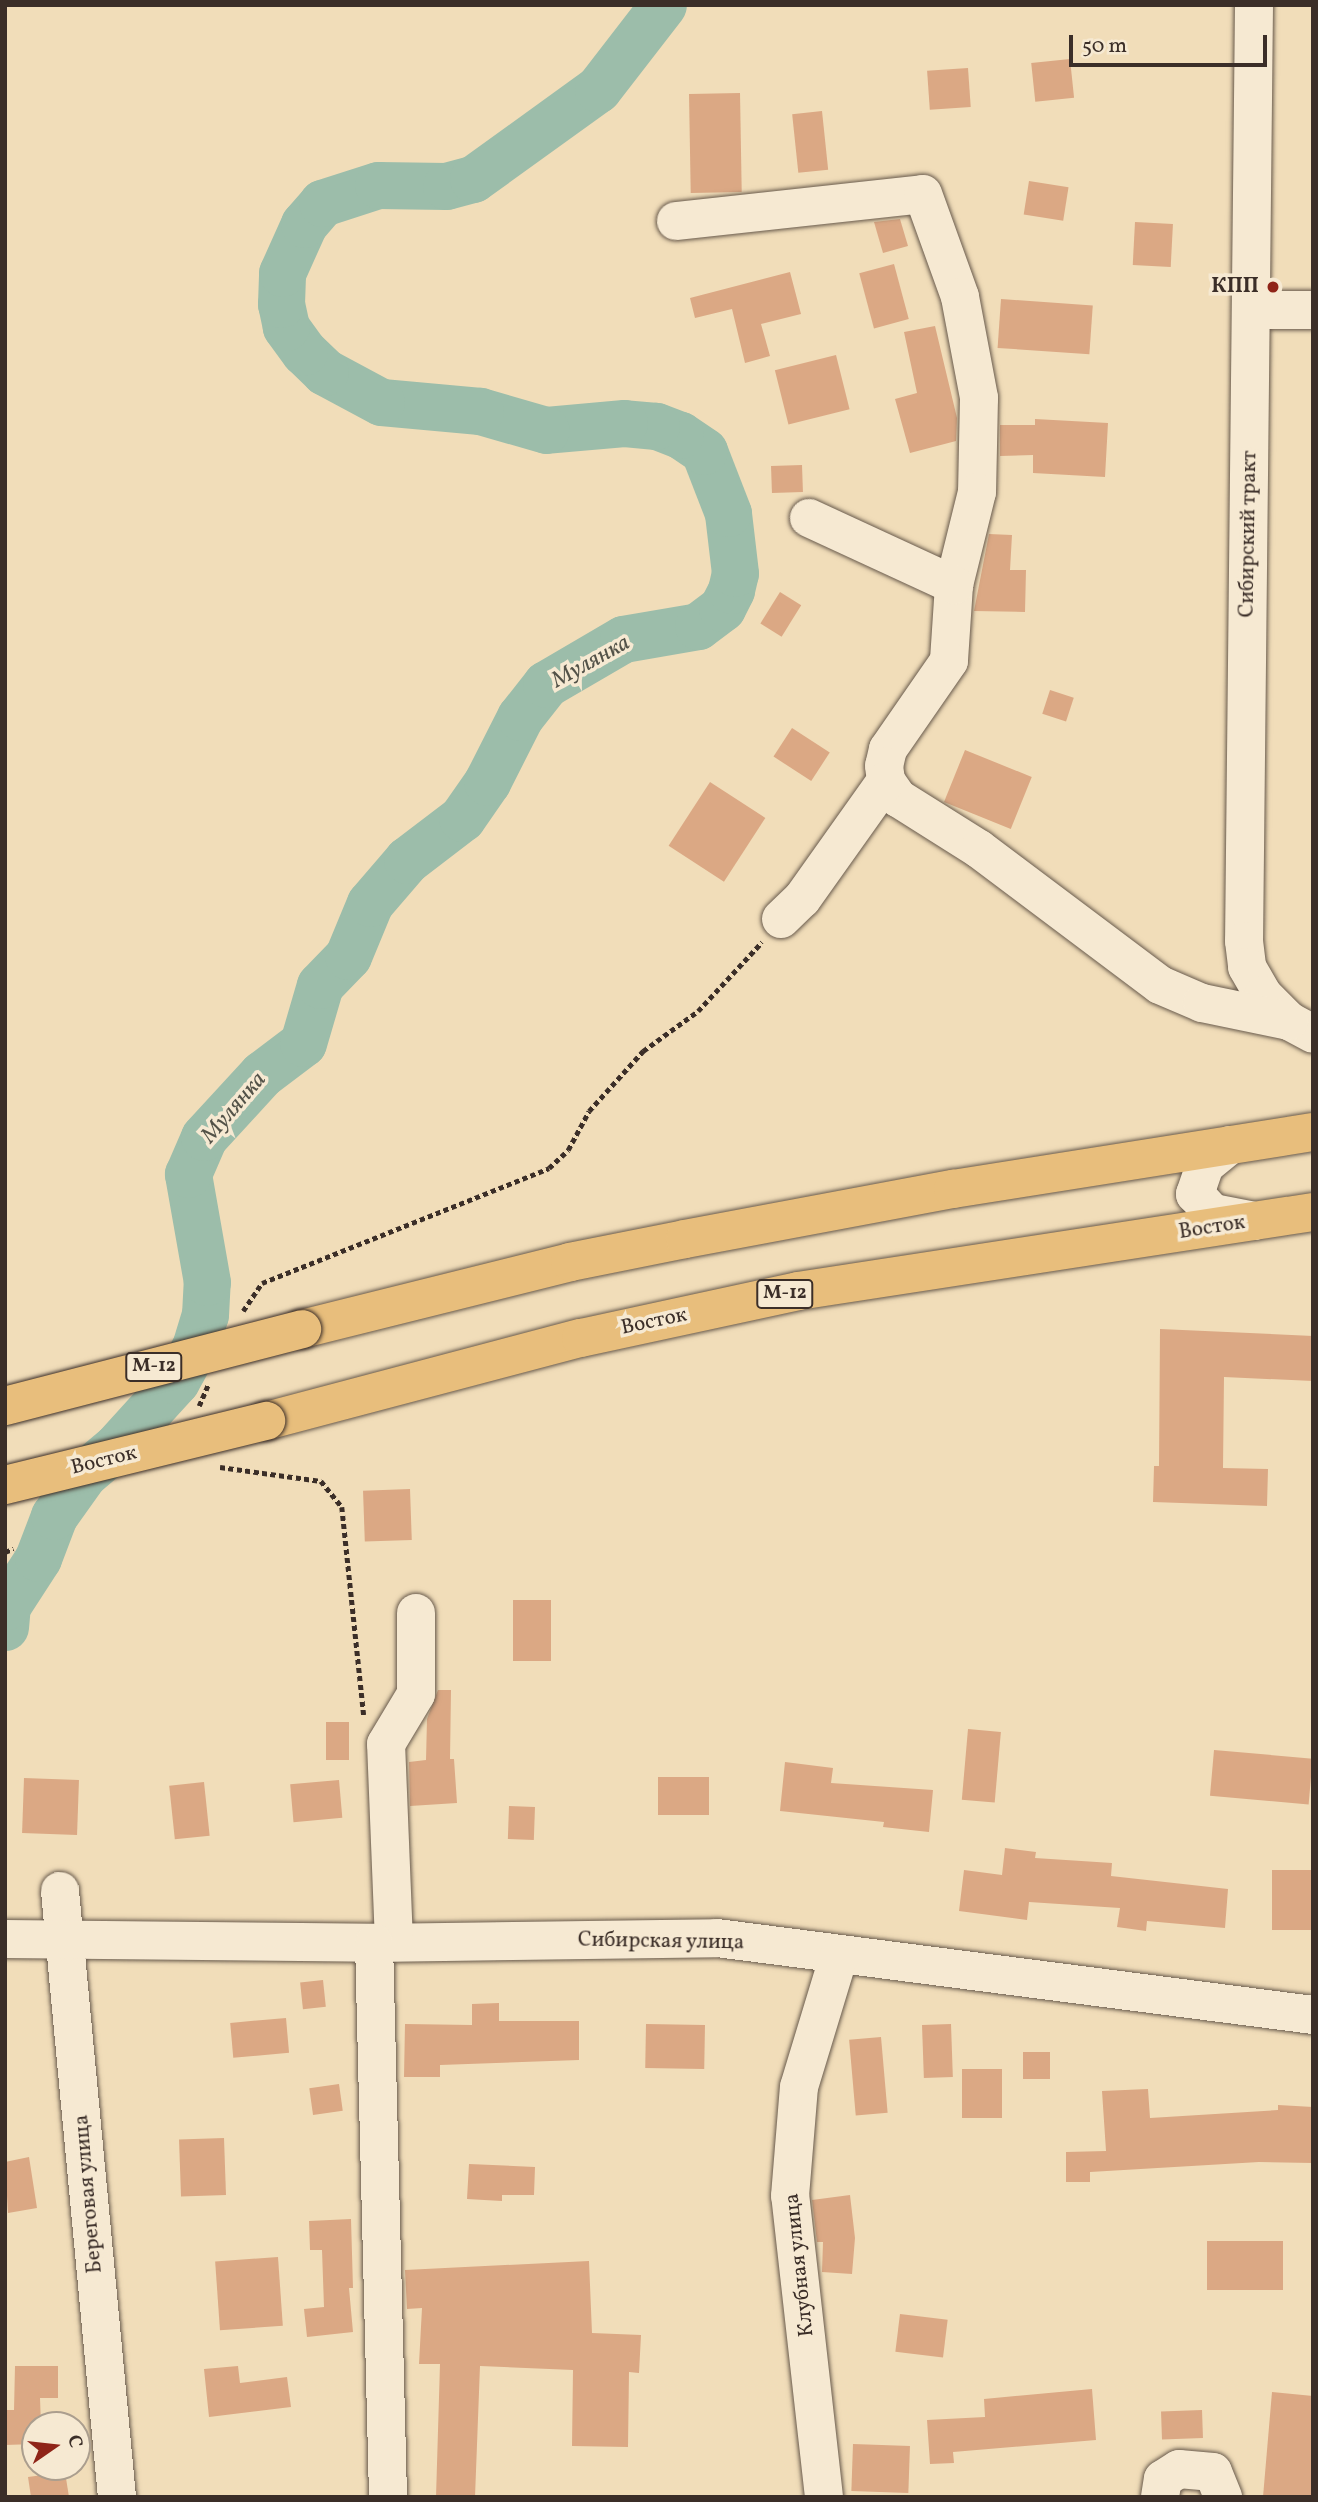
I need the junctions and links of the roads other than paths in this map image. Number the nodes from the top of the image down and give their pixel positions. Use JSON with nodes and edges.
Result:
{"nodes":[{"id":1,"x":1254,"y":5,"type":"edge"},
{"id":2,"x":676,"y":220,"type":"dead end"},
{"id":3,"x":1253,"y":310,"type":"junction"},
{"id":4,"x":1313,"y":310,"type":"edge"},
{"id":5,"x":809,"y":518,"type":"dead end"},
{"id":6,"x":954,"y":585,"type":"junction"},
{"id":7,"x":886,"y":781,"type":"junction"},
{"id":8,"x":781,"y":919,"type":"dead end"},
{"id":9,"x":1301,"y":1027,"type":"edge"},
{"id":10,"x":1313,"y":1132,"type":"edge"},
{"id":11,"x":1230,"y":1145,"type":"junction"},
{"id":12,"x":1313,"y":1212,"type":"edge"},
{"id":13,"x":1254,"y":1221,"type":"junction"},
{"id":14,"x":5,"y":1406,"type":"edge"},
{"id":15,"x":5,"y":1485,"type":"edge"},
{"id":16,"x":416,"y":1613,"type":"dead end"},
{"id":17,"x":60,"y":1891,"type":"dead end"},
{"id":18,"x":5,"y":1939,"type":"edge"},
{"id":19,"x":384,"y":1942,"type":"junction"},
{"id":20,"x":66,"y":1943,"type":"junction"},
{"id":21,"x":839,"y":1955,"type":"junction"},
{"id":22,"x":1313,"y":2015,"type":"edge"},
{"id":23,"x":117,"y":2497,"type":"edge"},
{"id":24,"x":388,"y":2497,"type":"edge"},
{"id":25,"x":824,"y":2497,"type":"edge"},
{"id":26,"x":1160,"y":2497,"type":"edge"},
{"id":27,"x":1223,"y":2497,"type":"edge"}],
"edges":[{"from":1,"to":3,"type":"street","name":"Сибирский тракт"},
{"from":2,"to":6,"type":"street"},
{"from":3,"to":4,"type":"street"},
{"from":3,"to":9,"type":"street","name":"Сибирский тракт"},
{"from":5,"to":6,"type":"street"},
{"from":6,"to":7,"type":"street"},
{"from":7,"to":8,"type":"street"},
{"from":7,"to":9,"type":"street"},
{"from":10,"to":11,"type":"highway","number":"М-12"},
{"from":11,"to":13,"type":"street"},
{"from":11,"to":14,"type":"highway","number":"М-12","bridge":true},
{"from":12,"to":13,"type":"highway","name":"Восток","number":"М-12"},
{"from":13,"to":15,"type":"highway","name":"Восток","number":"М-12","bridge":true},
{"from":16,"to":19,"type":"street"},
{"from":17,"to":20,"type":"street","name":"Береговая улица"},
{"from":18,"to":20,"type":"street","name":"Сибирская улица"},
{"from":19,"to":20,"type":"street","name":"Сибирская улица"},
{"from":19,"to":21,"type":"street","name":"Сибирская улица"},
{"from":19,"to":24,"type":"street"},
{"from":20,"to":23,"type":"street","name":"Береговая улица"},
{"from":21,"to":22,"type":"street","name":"Сибирская улица"},
{"from":21,"to":25,"type":"street","name":"Клубная улица"},
{"from":26,"to":27,"type":"street"}]}
